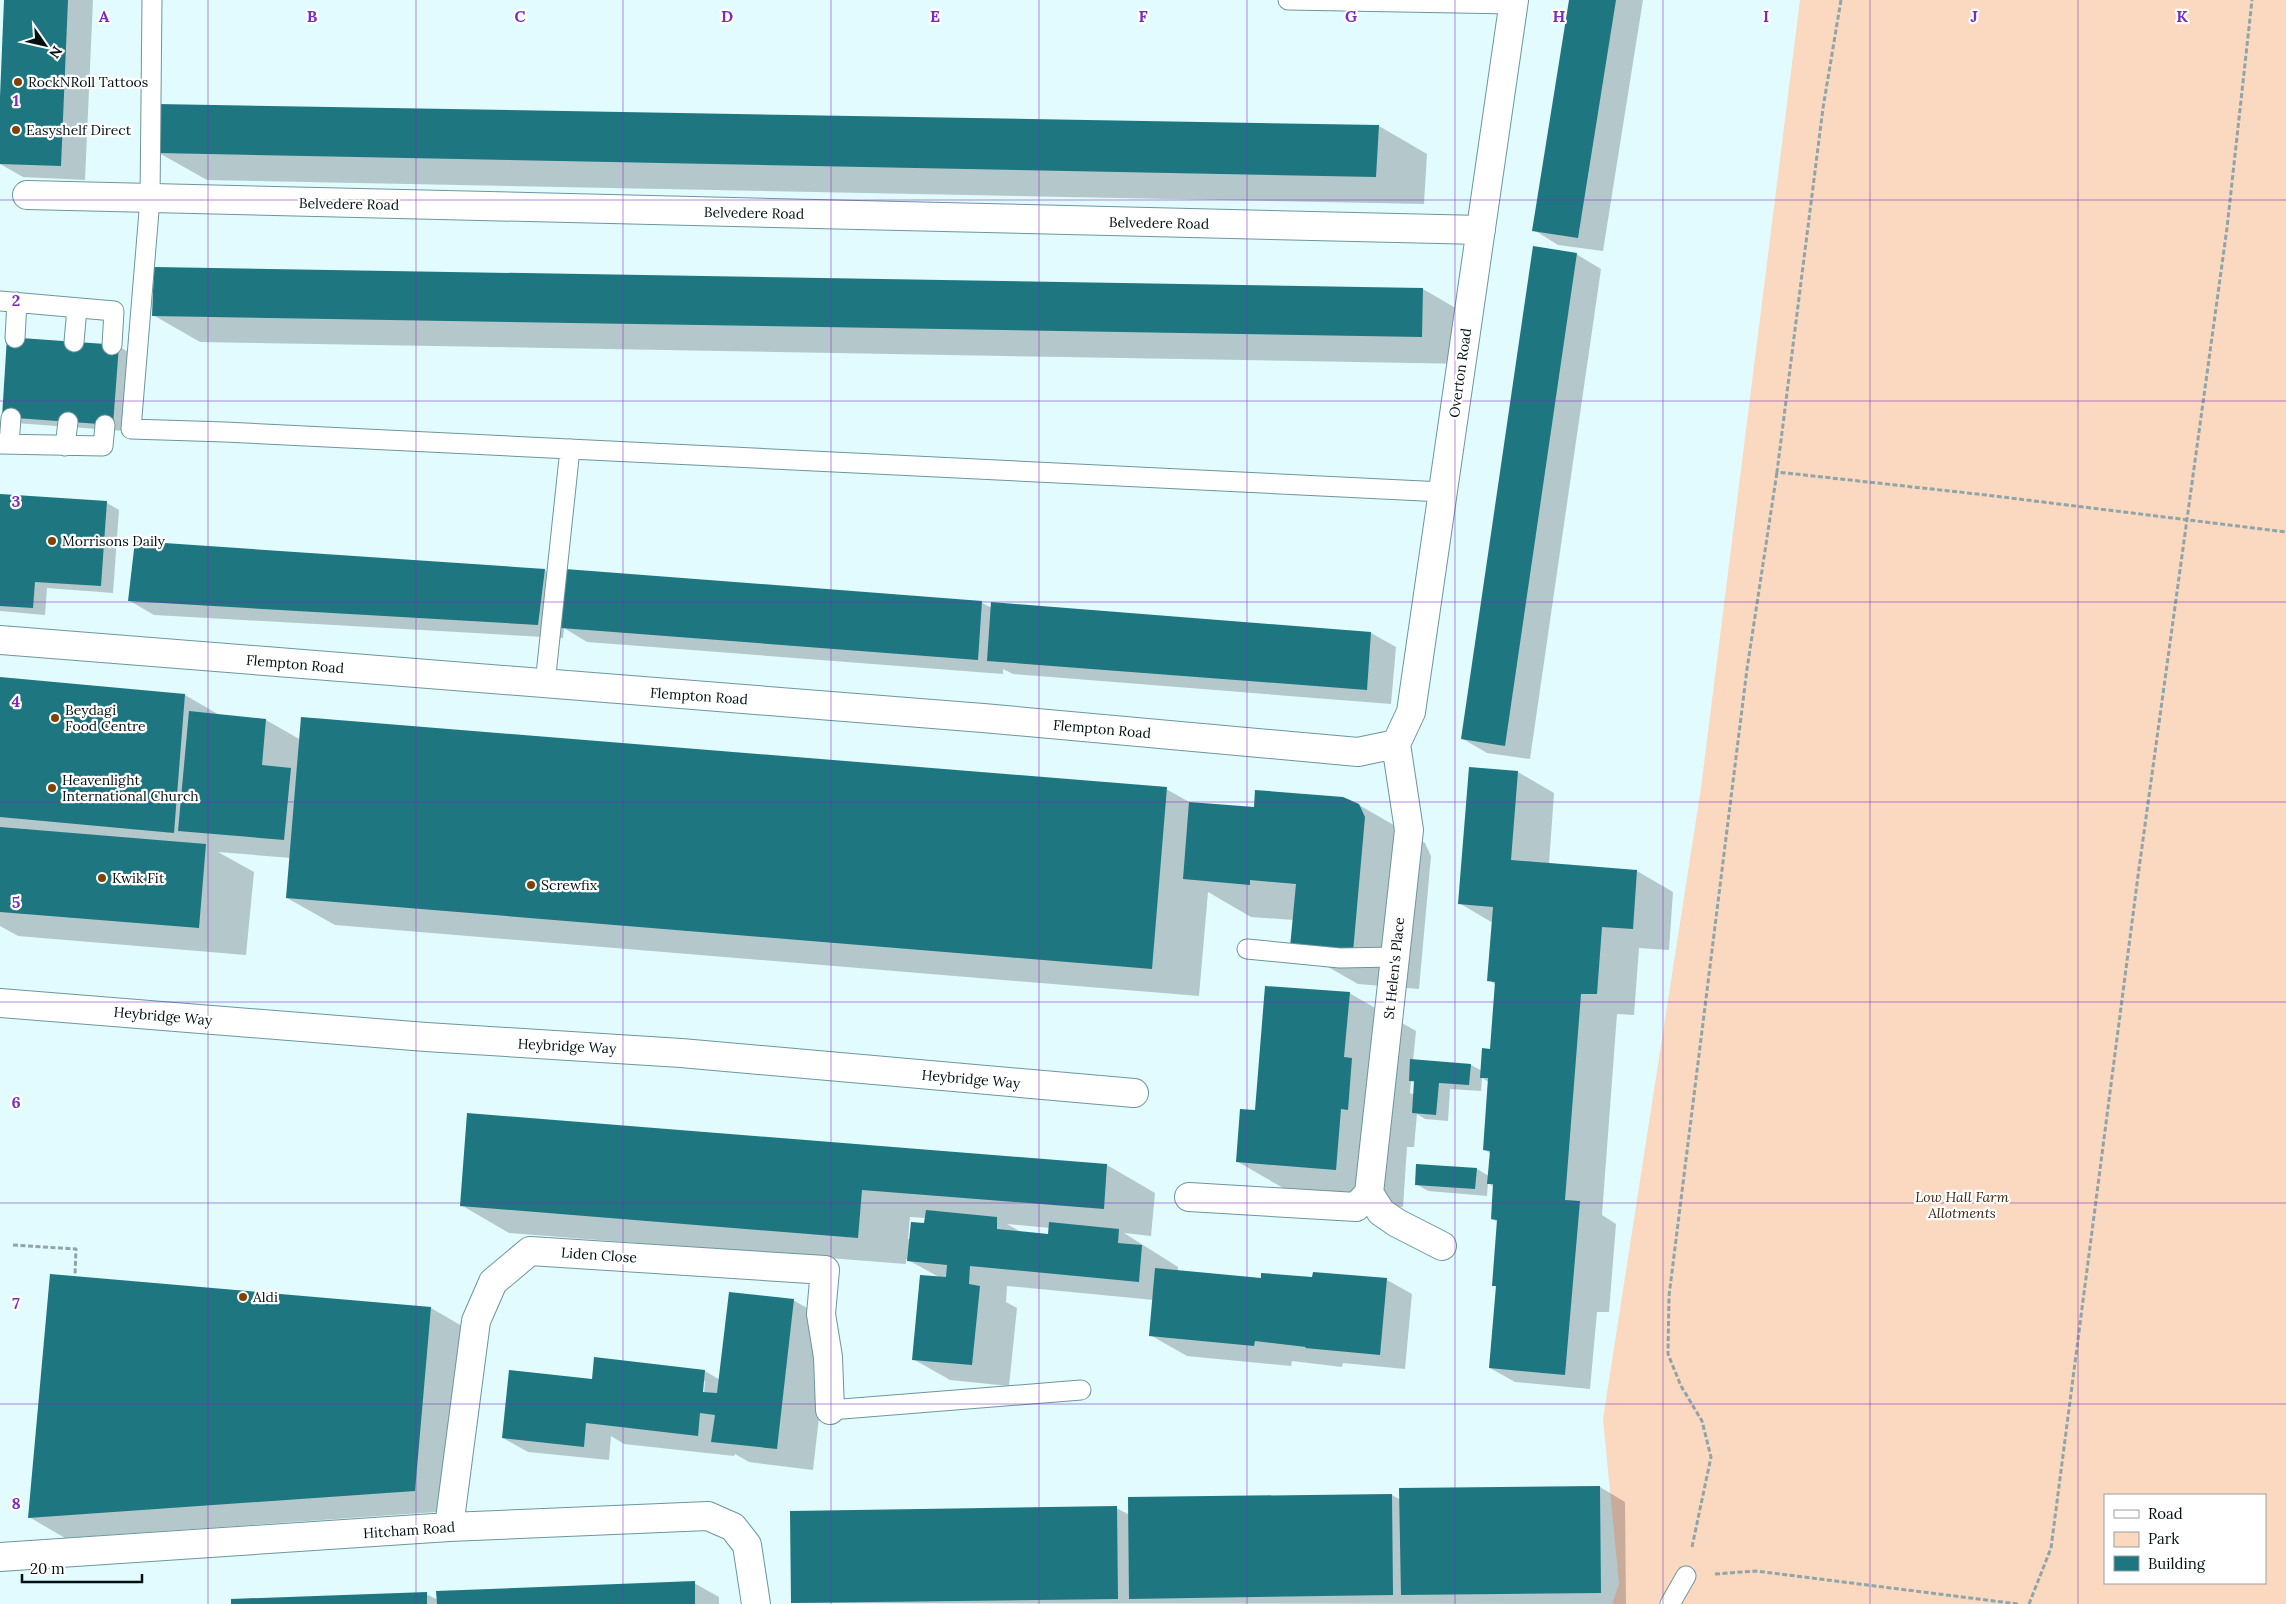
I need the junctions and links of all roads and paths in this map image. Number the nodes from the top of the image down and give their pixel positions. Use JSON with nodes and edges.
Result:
{"nodes":[{"id":1,"x":152,"y":0,"type":"edge"},
{"id":2,"x":1288,"y":0,"type":"edge"},
{"id":3,"x":1841,"y":0,"type":"edge"},
{"id":4,"x":2252,"y":0,"type":"edge"},
{"id":5,"x":1514,"y":2,"type":"edge"},
{"id":6,"x":27,"y":195,"type":"dead end"},
{"id":7,"x":150,"y":199,"type":"junction"},
{"id":8,"x":1481,"y":230,"type":"junction"},
{"id":9,"x":9,"y":302,"type":"edge"},
{"id":10,"x":77,"y":308,"type":"junction"},
{"id":11,"x":15,"y":338,"type":"dead end"},
{"id":12,"x":74,"y":342,"type":"dead end"},
{"id":13,"x":112,"y":345,"type":"dead end"},
{"id":14,"x":11,"y":418,"type":"dead end"},
{"id":15,"x":68,"y":422,"type":"dead end"},
{"id":16,"x":105,"y":425,"type":"dead end"},
{"id":17,"x":4,"y":444,"type":"edge"},
{"id":18,"x":65,"y":446,"type":"junction"},
{"id":19,"x":570,"y":449,"type":"junction"},
{"id":20,"x":1777,"y":472,"type":"junction"},
{"id":21,"x":1443,"y":492,"type":"junction"},
{"id":22,"x":2188,"y":520,"type":"junction"},
{"id":23,"x":2286,"y":532,"type":"edge"},
{"id":24,"x":0,"y":640,"type":"edge"},
{"id":25,"x":545,"y":684,"type":"junction"},
{"id":26,"x":1396,"y":744,"type":"junction"},
{"id":27,"x":1248,"y":949,"type":"dead end"},
{"id":28,"x":1395,"y":957,"type":"junction"},
{"id":29,"x":0,"y":1003,"type":"edge"},
{"id":30,"x":1134,"y":1093,"type":"dead end"},
{"id":31,"x":1369,"y":1193,"type":"junction"},
{"id":32,"x":1190,"y":1197,"type":"dead end"},
{"id":33,"x":13,"y":1245,"type":"dead end"},
{"id":34,"x":1442,"y":1246,"type":"dead end"},
{"id":35,"x":75,"y":1275,"type":"dead end"},
{"id":36,"x":1081,"y":1390,"type":"dead end"},
{"id":37,"x":830,"y":1410,"type":"joint"},
{"id":38,"x":449,"y":1527,"type":"junction"},
{"id":39,"x":0,"y":1557,"type":"edge"},
{"id":40,"x":1686,"y":1576,"type":"junction"},
{"id":41,"x":756,"y":1604,"type":"edge"},
{"id":42,"x":1670,"y":1604,"type":"edge"},
{"id":43,"x":2018,"y":1604,"type":"edge"},
{"id":44,"x":2029,"y":1604,"type":"edge"}],
"edges":[{"from":1,"to":7,"type":"lane"},
{"from":2,"to":5,"type":"lane"},
{"from":3,"to":20,"type":"path"},
{"from":4,"to":22,"type":"path"},
{"from":5,"to":8,"type":"street","name":"Overton Road"},
{"from":6,"to":7,"type":"street","name":"Belvedere Road"},
{"from":7,"to":8,"type":"street","name":"Belvedere Road"},
{"from":7,"to":19,"type":"lane"},
{"from":8,"to":21,"type":"street","name":"Overton Road"},
{"from":9,"to":10,"type":"lane"},
{"from":9,"to":11,"type":"lane"},
{"from":10,"to":12,"type":"lane"},
{"from":10,"to":13,"type":"lane"},
{"from":14,"to":17,"type":"lane"},
{"from":15,"to":18,"type":"lane"},
{"from":16,"to":18,"type":"lane"},
{"from":17,"to":18,"type":"lane"},
{"from":19,"to":21,"type":"lane"},
{"from":19,"to":25,"type":"lane"},
{"from":20,"to":22,"type":"path"},
{"from":20,"to":40,"type":"path"},
{"from":21,"to":26,"type":"street","name":"Overton Road"},
{"from":22,"to":23,"type":"path"},
{"from":22,"to":44,"type":"path"},
{"from":24,"to":25,"type":"street","name":"Flempton Road"},
{"from":25,"to":26,"type":"street","name":"Flempton Road"},
{"from":26,"to":28,"type":"street","name":"St Helen's Place"},
{"from":27,"to":28,"type":"lane"},
{"from":28,"to":31,"type":"street","name":"St Helen's Place"},
{"from":29,"to":30,"type":"street","name":"Heybridge Way"},
{"from":31,"to":32,"type":"street"},
{"from":31,"to":34,"type":"street"},
{"from":33,"to":35,"type":"path"},
{"from":36,"to":37,"type":"lane"},
{"from":37,"to":38,"type":"street","name":"Liden Close"},
{"from":38,"to":39,"type":"street","name":"Hitcham Road"},
{"from":38,"to":41,"type":"street","name":"Hitcham Road"},
{"from":40,"to":42,"type":"lane"},
{"from":40,"to":43,"type":"path"}]}
